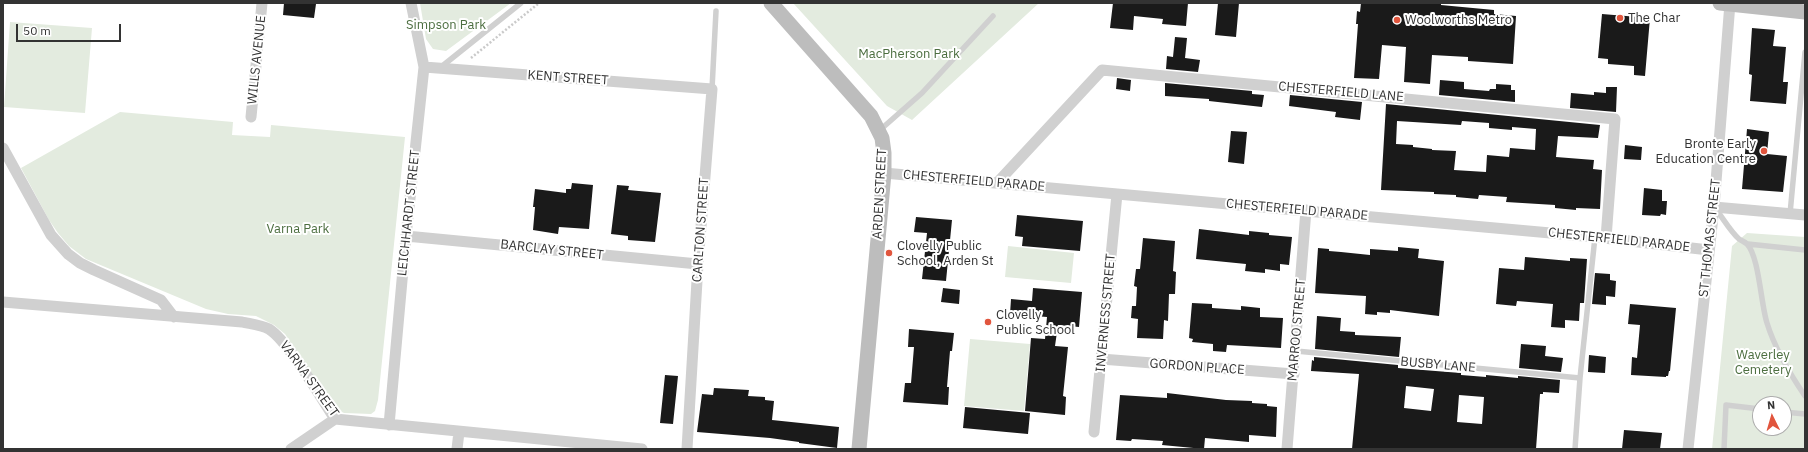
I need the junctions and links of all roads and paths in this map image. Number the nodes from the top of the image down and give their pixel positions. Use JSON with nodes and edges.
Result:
{"nodes":[{"id":1,"x":262,"y":3,"type":"edge"},
{"id":2,"x":411,"y":3,"type":"edge"},
{"id":3,"x":520,"y":3,"type":"edge"},
{"id":4,"x":539,"y":3,"type":"edge"},
{"id":5,"x":771,"y":3,"type":"edge"},
{"id":6,"x":1727,"y":3,"type":"edge"},
{"id":7,"x":1756,"y":5,"type":"edge"},
{"id":8,"x":716,"y":11,"type":"dead end"},
{"id":9,"x":1805,"y":12,"type":"edge"},
{"id":10,"x":993,"y":16,"type":"dead end"},
{"id":11,"x":1805,"y":52,"type":"edge"},
{"id":12,"x":424,"y":67,"type":"junction"},
{"id":13,"x":439,"y":68,"type":"junction"},
{"id":14,"x":458,"y":70,"type":"junction"},
{"id":15,"x":712,"y":88,"type":"junction"},
{"id":16,"x":251,"y":117,"type":"dead end"},
{"id":17,"x":880,"y":131,"type":"junction"},
{"id":18,"x":3,"y":148,"type":"edge"},
{"id":19,"x":884,"y":173,"type":"junction"},
{"id":20,"x":997,"y":183,"type":"junction"},
{"id":21,"x":1117,"y":194,"type":"junction"},
{"id":22,"x":1714,"y":207,"type":"junction"},
{"id":23,"x":1306,"y":210,"type":"junction"},
{"id":24,"x":1790,"y":214,"type":"junction"},
{"id":25,"x":1805,"y":215,"type":"edge"},
{"id":26,"x":406,"y":236,"type":"junction"},
{"id":27,"x":1600,"y":238,"type":"junction"},
{"id":28,"x":1748,"y":244,"type":"junction"},
{"id":29,"x":1709,"y":250,"type":"junction"},
{"id":30,"x":1805,"y":250,"type":"edge"},
{"id":31,"x":698,"y":264,"type":"junction"},
{"id":32,"x":3,"y":302,"type":"edge"},
{"id":33,"x":174,"y":317,"type":"junction"},
{"id":34,"x":1296,"y":351,"type":"junction"},
{"id":35,"x":1101,"y":359,"type":"junction"},
{"id":36,"x":1294,"y":374,"type":"junction"},
{"id":37,"x":1580,"y":378,"type":"junction"},
{"id":38,"x":1805,"y":396,"type":"edge"},
{"id":39,"x":1752,"y":408,"type":"edge"},
{"id":40,"x":1792,"y":413,"type":"edge"},
{"id":41,"x":1805,"y":414,"type":"edge"},
{"id":42,"x":335,"y":419,"type":"junction"},
{"id":43,"x":390,"y":425,"type":"junction"},
{"id":44,"x":459,"y":432,"type":"junction"},
{"id":45,"x":1094,"y":432,"type":"dead end"},
{"id":46,"x":290,"y":449,"type":"edge"},
{"id":47,"x":457,"y":449,"type":"edge"},
{"id":48,"x":642,"y":449,"type":"edge"},
{"id":49,"x":687,"y":449,"type":"edge"},
{"id":50,"x":858,"y":449,"type":"edge"},
{"id":51,"x":1287,"y":449,"type":"edge"},
{"id":52,"x":1575,"y":449,"type":"edge"},
{"id":53,"x":1688,"y":449,"type":"edge"},
{"id":54,"x":1724,"y":449,"type":"edge"}],
"edges":[{"from":1,"to":16,"type":"street","name":"WILLS AVENUE"},
{"from":2,"to":12,"type":"street","name":"LEICHHARDT STREET"},
{"from":3,"to":13,"type":"lane"},
{"from":4,"to":14,"type":"path"},
{"from":5,"to":17,"type":"main road","name":"ARDEN STREET"},
{"from":6,"to":7,"type":"main road"},
{"from":6,"to":22,"type":"street","name":"ST THOMAS STREET"},
{"from":7,"to":9,"type":"main road"},
{"from":8,"to":15,"type":"lane","name":"CARLTON STREET"},
{"from":10,"to":17,"type":"lane"},
{"from":11,"to":24,"type":"lane"},
{"from":12,"to":13,"type":"street","name":"KENT STREET"},
{"from":12,"to":26,"type":"street","name":"LEICHHARDT STREET"},
{"from":13,"to":14,"type":"street","name":"KENT STREET"},
{"from":14,"to":15,"type":"street","name":"KENT STREET"},
{"from":15,"to":31,"type":"street","name":"CARLTON STREET"},
{"from":17,"to":19,"type":"main road","name":"ARDEN STREET"},
{"from":18,"to":33,"type":"street"},
{"from":19,"to":20,"type":"street","name":"CHESTERFIELD PARADE"},
{"from":19,"to":50,"type":"main road","name":"ARDEN STREET"},
{"from":20,"to":21,"type":"street","name":"CHESTERFIELD PARADE"},
{"from":20,"to":27,"type":"street","name":"CHESTERFIELD LANE"},
{"from":21,"to":23,"type":"street","name":"CHESTERFIELD PARADE"},
{"from":21,"to":35,"type":"street","name":"INVERNESS STREET"},
{"from":22,"to":24,"type":"street"},
{"from":22,"to":28,"type":"lane"},
{"from":22,"to":29,"type":"street","name":"ST THOMAS STREET"},
{"from":23,"to":27,"type":"street","name":"CHESTERFIELD PARADE"},
{"from":23,"to":34,"type":"street","name":"MARROO STREET"},
{"from":24,"to":25,"type":"street"},
{"from":26,"to":31,"type":"street","name":"BARCLAY STREET"},
{"from":26,"to":43,"type":"street","name":"LEICHHARDT STREET"},
{"from":27,"to":29,"type":"street","name":"CHESTERFIELD PARADE"},
{"from":27,"to":37,"type":"lane"},
{"from":28,"to":30,"type":"lane"},
{"from":28,"to":38,"type":"lane"},
{"from":29,"to":53,"type":"street","name":"ST THOMAS STREET"},
{"from":31,"to":49,"type":"street","name":"CARLTON STREET"},
{"from":32,"to":33,"type":"street","name":"VARNA STREET"},
{"from":33,"to":42,"type":"street","name":"VARNA STREET"},
{"from":34,"to":36,"type":"street","name":"MARROO STREET"},
{"from":34,"to":37,"type":"lane","name":"BUSBY LANE"},
{"from":35,"to":36,"type":"street","name":"GORDON PLACE"},
{"from":35,"to":45,"type":"street","name":"INVERNESS STREET"},
{"from":36,"to":51,"type":"street","name":"MARROO STREET"},
{"from":37,"to":52,"type":"lane"},
{"from":39,"to":54,"type":"lane"},
{"from":40,"to":41,"type":"lane"},
{"from":42,"to":43,"type":"street","name":"VARNA STREET"},
{"from":42,"to":46,"type":"street"},
{"from":43,"to":44,"type":"street","name":"VARNA STREET"},
{"from":44,"to":47,"type":"street"},
{"from":44,"to":48,"type":"street","name":"VARNA STREET"}]}
